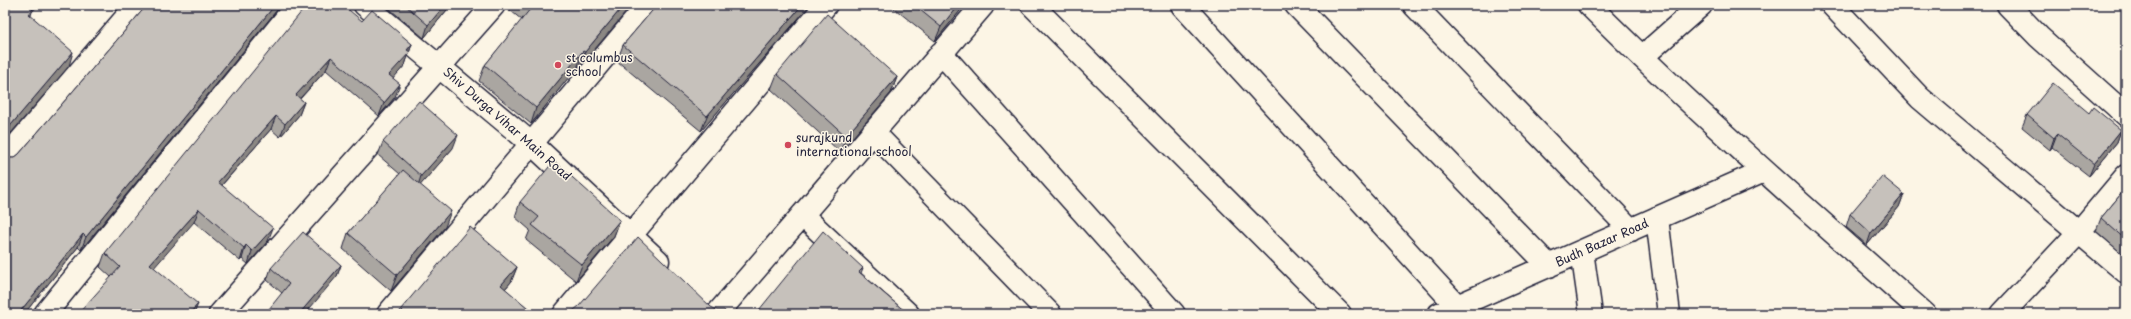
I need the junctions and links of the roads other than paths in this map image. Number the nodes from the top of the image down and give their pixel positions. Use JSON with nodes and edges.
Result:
{"nodes":[{"id":1,"x":137,"y":5,"type":"edge"},
{"id":2,"x":297,"y":5,"type":"edge"},
{"id":3,"x":365,"y":5,"type":"edge"},
{"id":4,"x":494,"y":5,"type":"edge"},
{"id":5,"x":648,"y":5,"type":"edge"},
{"id":6,"x":826,"y":5,"type":"edge"},
{"id":7,"x":983,"y":5,"type":"edge"},
{"id":8,"x":1032,"y":5,"type":"edge"},
{"id":9,"x":1182,"y":5,"type":"edge"},
{"id":10,"x":1296,"y":5,"type":"edge"},
{"id":11,"x":1414,"y":5,"type":"edge"},
{"id":12,"x":1590,"y":5,"type":"edge"},
{"id":13,"x":1701,"y":5,"type":"edge"},
{"id":14,"x":1832,"y":5,"type":"edge"},
{"id":15,"x":2008,"y":5,"type":"edge"},
{"id":16,"x":941,"y":53,"type":"junction"},
{"id":17,"x":1642,"y":57,"type":"junction"},
{"id":18,"x":440,"y":68,"type":"junction"},
{"id":19,"x":2126,"y":115,"type":"edge"},
{"id":20,"x":873,"y":132,"type":"junction"},
{"id":21,"x":532,"y":144,"type":"junction"},
{"id":22,"x":5,"y":159,"type":"edge"},
{"id":23,"x":1764,"y":171,"type":"junction"},
{"id":24,"x":2126,"y":176,"type":"edge"},
{"id":25,"x":802,"y":214,"type":"junction"},
{"id":26,"x":1657,"y":218,"type":"junction"},
{"id":27,"x":1631,"y":230,"type":"junction"},
{"id":28,"x":2079,"y":232,"type":"junction"},
{"id":29,"x":632,"y":235,"type":"junction"},
{"id":30,"x":1582,"y":251,"type":"junction"},
{"id":31,"x":1549,"y":266,"type":"junction"},
{"id":32,"x":2126,"y":272,"type":"edge"},
{"id":33,"x":675,"y":277,"type":"edge"},
{"id":34,"x":711,"y":310,"type":"edge"},
{"id":35,"x":1448,"y":310,"type":"edge"},
{"id":36,"x":45,"y":314,"type":"edge"},
{"id":37,"x":220,"y":314,"type":"edge"},
{"id":38,"x":388,"y":314,"type":"edge"},
{"id":39,"x":564,"y":314,"type":"edge"},
{"id":40,"x":908,"y":314,"type":"edge"},
{"id":41,"x":1050,"y":314,"type":"edge"},
{"id":42,"x":1174,"y":314,"type":"edge"},
{"id":43,"x":1340,"y":314,"type":"edge"},
{"id":44,"x":1591,"y":314,"type":"edge"},
{"id":45,"x":1669,"y":314,"type":"edge"},
{"id":46,"x":1925,"y":314,"type":"edge"},
{"id":47,"x":2002,"y":314,"type":"edge"}],
"edges":[{"from":1,"to":22,"type":"street"},
{"from":2,"to":36,"type":"street"},
{"from":3,"to":18,"type":"street","name":"Shiv Durga Vihar Main Road"},
{"from":4,"to":18,"type":"street"},
{"from":5,"to":21,"type":"street"},
{"from":6,"to":29,"type":"street"},
{"from":7,"to":16,"type":"street"},
{"from":8,"to":43,"type":"street"},
{"from":9,"to":35,"type":"street"},
{"from":10,"to":31,"type":"street"},
{"from":11,"to":27,"type":"street"},
{"from":12,"to":17,"type":"street"},
{"from":13,"to":17,"type":"street"},
{"from":14,"to":28,"type":"street"},
{"from":15,"to":19,"type":"street"},
{"from":16,"to":20,"type":"street"},
{"from":16,"to":42,"type":"street"},
{"from":17,"to":23,"type":"street"},
{"from":18,"to":21,"type":"street","name":"Shiv Durga Vihar Main Road"},
{"from":18,"to":37,"type":"street"},
{"from":20,"to":25,"type":"street"},
{"from":20,"to":41,"type":"street"},
{"from":21,"to":29,"type":"street","name":"Shiv Durga Vihar Main Road"},
{"from":21,"to":38,"type":"street"},
{"from":23,"to":26,"type":"street","name":"Budh Bazar Road"},
{"from":23,"to":46,"type":"street"},
{"from":24,"to":28,"type":"street"},
{"from":25,"to":34,"type":"street"},
{"from":25,"to":40,"type":"street"},
{"from":26,"to":27,"type":"street","name":"Budh Bazar Road"},
{"from":26,"to":45,"type":"street"},
{"from":27,"to":30,"type":"street","name":"Budh Bazar Road"},
{"from":28,"to":32,"type":"street"},
{"from":28,"to":47,"type":"street"},
{"from":29,"to":33,"type":"street","name":"Shiv Durga Vihar Main Road"},
{"from":29,"to":39,"type":"street"},
{"from":30,"to":31,"type":"street","name":"Budh Bazar Road"},
{"from":30,"to":44,"type":"street"},
{"from":31,"to":35,"type":"street","name":"Budh Bazar Road"}]}
